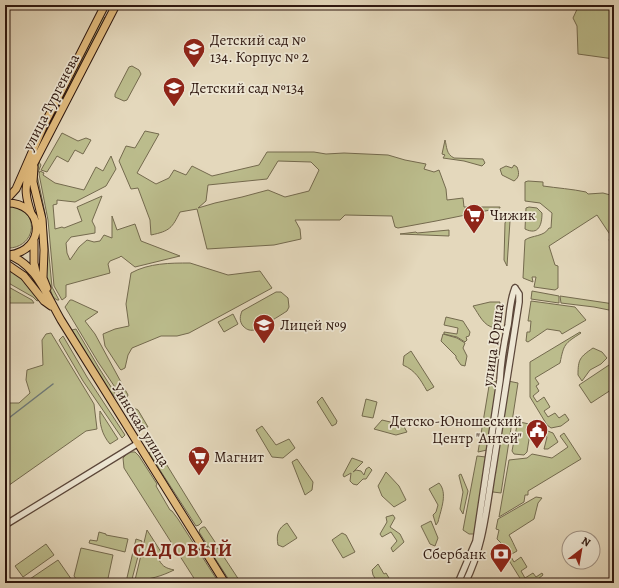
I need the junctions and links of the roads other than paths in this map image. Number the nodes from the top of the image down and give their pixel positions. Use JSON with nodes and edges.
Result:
{"nodes":[{"id":1,"x":116,"y":5,"type":"edge"},
{"id":2,"x":104,"y":8,"type":"edge"},
{"id":3,"x":110,"y":16,"type":"junction"},
{"id":4,"x":47,"y":120,"type":"junction"},
{"id":5,"x":54,"y":124,"type":"junction"},
{"id":6,"x":34,"y":162,"type":"junction"},
{"id":7,"x":8,"y":194,"type":"edge"},
{"id":8,"x":5,"y":202,"type":"edge"},
{"id":9,"x":32,"y":213,"type":"junction"},
{"id":10,"x":34,"y":239,"type":"junction"},
{"id":11,"x":7,"y":254,"type":"edge"},
{"id":12,"x":5,"y":263,"type":"edge"},
{"id":13,"x":37,"y":278,"type":"junction"},
{"id":14,"x":53,"y":307,"type":"junction"},
{"id":15,"x":137,"y":444,"type":"junction"},
{"id":16,"x":5,"y":525,"type":"edge"},
{"id":17,"x":225,"y":583,"type":"edge"},
{"id":18,"x":458,"y":583,"type":"edge"},
{"id":19,"x":465,"y":583,"type":"edge"}],
"edges":[{"from":1,"to":3,"type":"main road","name":"улица Тургенева"},
{"from":2,"to":3,"type":"main road"},
{"from":2,"to":4,"type":"main road","name":"улица Тургенева"},
{"from":3,"to":5,"type":"main road","name":"улица Тургенева"},
{"from":4,"to":5,"type":"main road"},
{"from":4,"to":7,"type":"main road","name":"улица Тургенева"},
{"from":5,"to":6,"type":"main road","name":"улица Тургенева"},
{"from":6,"to":9,"type":"main road","name":"улица Тургенева"},
{"from":6,"to":14,"type":"main road"},
{"from":7,"to":8,"type":"main road","name":"улица Тургенева"},
{"from":8,"to":9,"type":"main road"},
{"from":9,"to":10,"type":"main road","name":"улица Тургенева"},
{"from":10,"to":11,"type":"main road"},
{"from":10,"to":13,"type":"main road","name":"улица Тургенева"},
{"from":11,"to":13,"type":"main road"},
{"from":12,"to":14,"type":"main road"},
{"from":13,"to":14,"type":"main road","name":"Уинская улица"},
{"from":14,"to":15,"type":"main road","name":"Уинская улица"},
{"from":15,"to":16,"type":"street"},
{"from":15,"to":17,"type":"main road","name":"Уинская улица"},
{"from":18,"to":19,"type":"street","name":"улица Юрша"}]}
